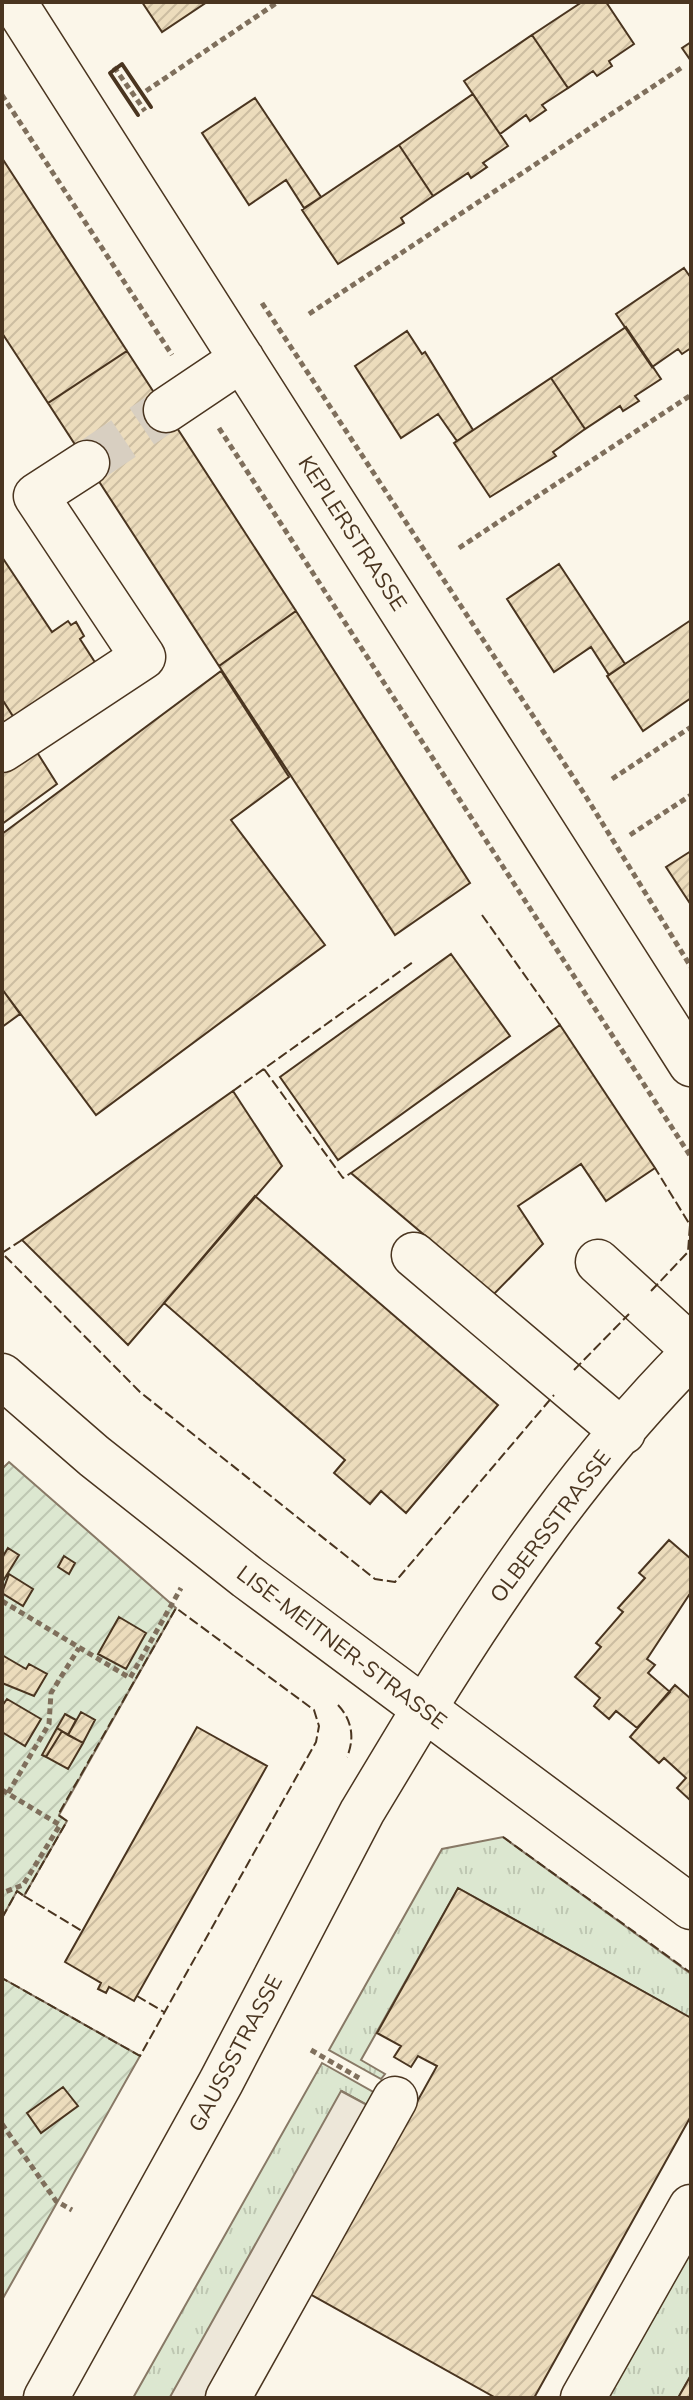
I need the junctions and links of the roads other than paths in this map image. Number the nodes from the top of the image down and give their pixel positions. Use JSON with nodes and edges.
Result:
{"nodes":[{"id":1,"x":14,"y":2,"type":"edge"},
{"id":2,"x":242,"y":359,"type":"junction"},
{"id":3,"x":180,"y":400,"type":"tunnel mouth"},
{"id":4,"x":87,"y":463,"type":"tunnel mouth"},
{"id":5,"x":2,"y":750,"type":"edge"},
{"id":6,"x":691,"y":1064,"type":"edge"},
{"id":7,"x":414,"y":1255,"type":"dead end"},
{"id":8,"x":598,"y":1262,"type":"dead end"},
{"id":9,"x":691,"y":1347,"type":"edge"},
{"id":10,"x":691,"y":1355,"type":"edge"},
{"id":11,"x":5,"y":1385,"type":"edge"},
{"id":12,"x":623,"y":1432,"type":"junction"},
{"id":13,"x":424,"y":1709,"type":"junction"},
{"id":14,"x":691,"y":1907,"type":"edge"},
{"id":15,"x":395,"y":2099,"type":"road end"},
{"id":16,"x":691,"y":2207,"type":"edge"},
{"id":17,"x":46,"y":2398,"type":"edge"},
{"id":18,"x":228,"y":2398,"type":"edge"},
{"id":19,"x":583,"y":2398,"type":"edge"}],
"edges":[{"from":1,"to":2,"type":"street","name":"KEPLERSTRASSE"},
{"from":2,"to":3,"type":"street"},
{"from":2,"to":6,"type":"street","name":"KEPLERSTRASSE"},
{"from":4,"to":5,"type":"street"},
{"from":7,"to":12,"type":"street"},
{"from":8,"to":9,"type":"street"},
{"from":10,"to":12,"type":"street","name":"OLBERSSTRASSE"},
{"from":11,"to":13,"type":"street","name":"LISE-MEITNER-STRASSE"},
{"from":12,"to":13,"type":"street","name":"OLBERSSTRASSE"},
{"from":13,"to":14,"type":"street","name":"LISE-MEITNER-STRASSE"},
{"from":13,"to":17,"type":"street","name":"GAUSSSTRASSE"},
{"from":15,"to":18,"type":"street"},
{"from":16,"to":19,"type":"street"}]}
